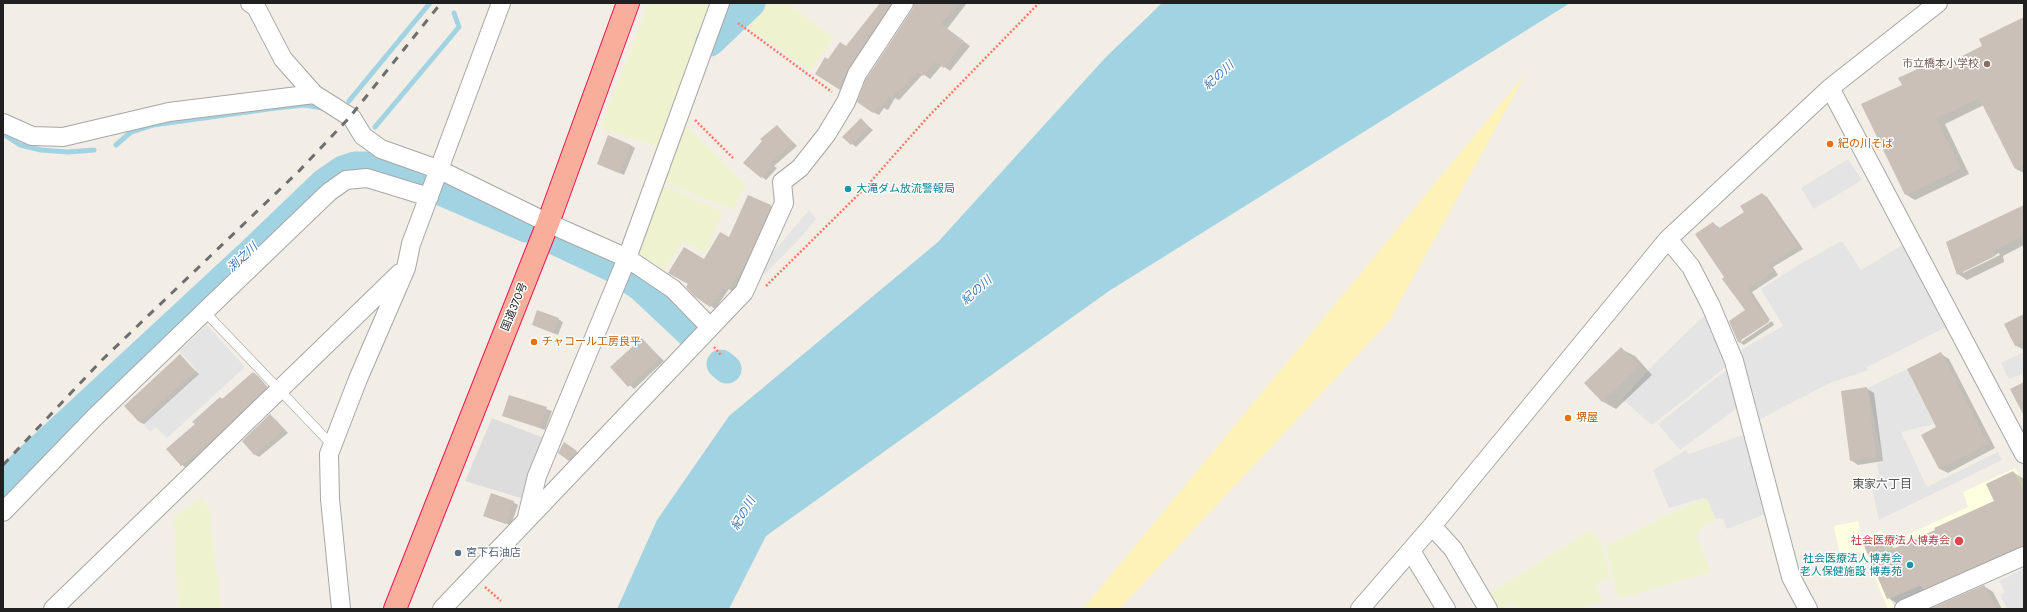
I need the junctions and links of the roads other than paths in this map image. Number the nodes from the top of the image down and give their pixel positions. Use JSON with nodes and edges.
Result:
{"nodes":[{"id":1,"x":250,"y":3,"type":"edge"},
{"id":2,"x":501,"y":3,"type":"edge"},
{"id":3,"x":628,"y":3,"type":"edge"},
{"id":4,"x":720,"y":3,"type":"edge"},
{"id":5,"x":904,"y":3,"type":"edge"},
{"id":6,"x":1938,"y":3,"type":"edge"},
{"id":7,"x":1830,"y":88,"type":"junction"},
{"id":8,"x":314,"y":94,"type":"junction"},
{"id":9,"x":3,"y":123,"type":"edge"},
{"id":10,"x":434,"y":185,"type":"junction"},
{"id":11,"x":548,"y":223,"type":"junction"},
{"id":12,"x":1668,"y":239,"type":"junction"},
{"id":13,"x":625,"y":262,"type":"junction"},
{"id":14,"x":406,"y":268,"type":"junction"},
{"id":15,"x":205,"y":312,"type":"junction"},
{"id":16,"x":709,"y":326,"type":"junction"},
{"id":17,"x":279,"y":391,"type":"junction"},
{"id":18,"x":2018,"y":430,"type":"edge"},
{"id":19,"x":332,"y":446,"type":"junction"},
{"id":20,"x":2024,"y":454,"type":"edge"},
{"id":21,"x":3,"y":512,"type":"edge"},
{"id":22,"x":526,"y":518,"type":"junction"},
{"id":23,"x":1432,"y":526,"type":"junction"},
{"id":24,"x":1411,"y":551,"type":"junction"},
{"id":25,"x":2024,"y":556,"type":"edge"},
{"id":26,"x":52,"y":609,"type":"edge"},
{"id":27,"x":341,"y":609,"type":"edge"},
{"id":28,"x":395,"y":609,"type":"edge"},
{"id":29,"x":442,"y":609,"type":"edge"},
{"id":30,"x":1360,"y":609,"type":"edge"},
{"id":31,"x":1446,"y":609,"type":"edge"},
{"id":32,"x":1488,"y":609,"type":"edge"},
{"id":33,"x":1808,"y":609,"type":"edge"},
{"id":34,"x":1904,"y":609,"type":"edge"}],
"edges":[{"from":1,"to":8,"type":"street"},
{"from":2,"to":10,"type":"street"},
{"from":3,"to":11,"type":"highway","name":"国道370号"},
{"from":4,"to":13,"type":"street"},
{"from":5,"to":16,"type":"street"},
{"from":6,"to":7,"type":"street"},
{"from":7,"to":12,"type":"street"},
{"from":7,"to":18,"type":"street"},
{"from":8,"to":9,"type":"street"},
{"from":8,"to":10,"type":"street"},
{"from":10,"to":11,"type":"street"},
{"from":10,"to":14,"type":"street"},
{"from":10,"to":15,"type":"street"},
{"from":11,"to":13,"type":"street"},
{"from":11,"to":28,"type":"highway","name":"国道370号"},
{"from":12,"to":23,"type":"street"},
{"from":12,"to":33,"type":"street"},
{"from":13,"to":16,"type":"street"},
{"from":13,"to":22,"type":"street"},
{"from":14,"to":17,"type":"street"},
{"from":14,"to":19,"type":"street"},
{"from":15,"to":17,"type":"lane"},
{"from":15,"to":21,"type":"street"},
{"from":16,"to":22,"type":"street"},
{"from":17,"to":19,"type":"lane"},
{"from":17,"to":26,"type":"street"},
{"from":18,"to":20,"type":"street"},
{"from":19,"to":27,"type":"street"},
{"from":22,"to":29,"type":"street"},
{"from":23,"to":24,"type":"street"},
{"from":23,"to":32,"type":"street"},
{"from":24,"to":30,"type":"street"},
{"from":24,"to":31,"type":"street"},
{"from":25,"to":34,"type":"street"}]}
